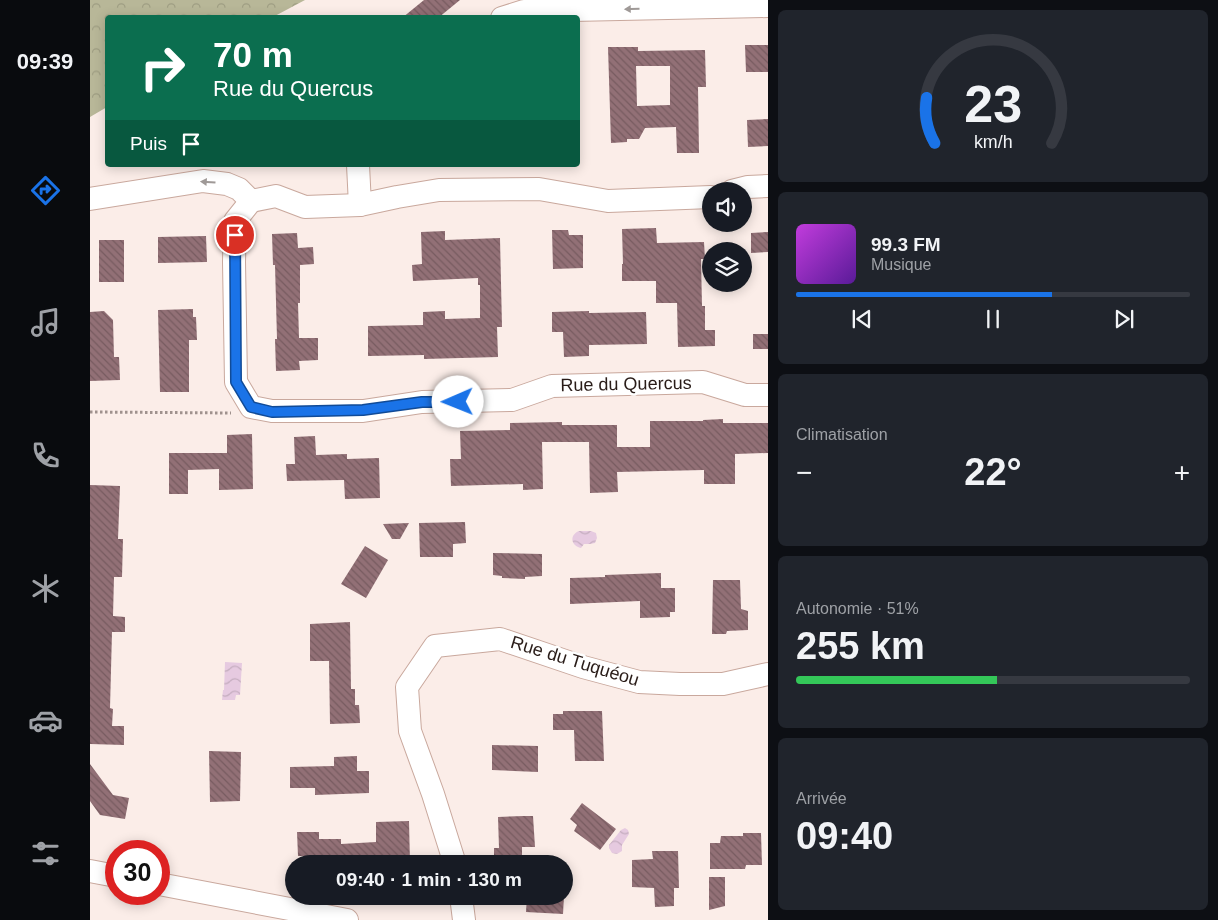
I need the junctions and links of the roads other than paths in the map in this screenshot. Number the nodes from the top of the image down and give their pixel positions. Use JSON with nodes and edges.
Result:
{"nodes":[{"id":1,"x":768,"y":6,"type":"edge"},
{"id":2,"x":511,"y":15,"type":"edge"},
{"id":3,"x":358,"y":167,"type":"edge"},
{"id":4,"x":768,"y":186,"type":"edge"},
{"id":5,"x":752,"y":187,"type":"edge"},
{"id":6,"x":702,"y":196,"type":"edge"},
{"id":7,"x":90,"y":199,"type":"edge"},
{"id":8,"x":251,"y":201,"type":"junction"},
{"id":9,"x":360,"y":205,"type":"junction"},
{"id":10,"x":768,"y":395,"type":"edge"},
{"id":11,"x":768,"y":674,"type":"edge"},
{"id":12,"x":452,"y":855,"type":"edge"},
{"id":13,"x":90,"y":871,"type":"edge"},
{"id":14,"x":105,"y":874,"type":"edge"},
{"id":15,"x":170,"y":886,"type":"edge"},
{"id":16,"x":462,"y":905,"type":"edge"},
{"id":17,"x":348,"y":920,"type":"edge"},
{"id":18,"x":464,"y":920,"type":"edge"}],
"edges":[{"from":1,"to":2,"type":"street","one_way":true},
{"from":3,"to":9,"type":"street"},
{"from":4,"to":5,"type":"street"},
{"from":6,"to":9,"type":"street"},
{"from":8,"to":7,"type":"street","one_way":true},
{"from":8,"to":9,"type":"street"},
{"from":8,"to":10,"type":"street","name":"Rue du Quercus"},
{"from":11,"to":12,"type":"street","name":"Rue du Tuquéou"},
{"from":13,"to":14,"type":"street"},
{"from":15,"to":17,"type":"street"},
{"from":16,"to":18,"type":"street"}]}
